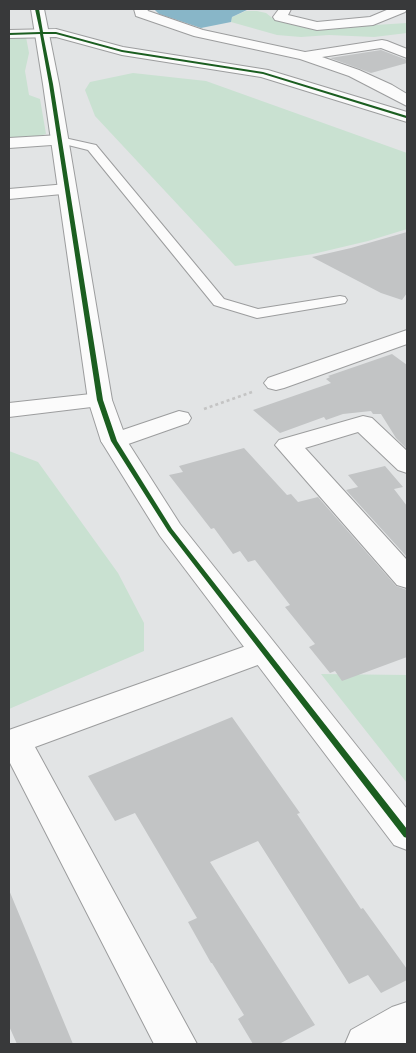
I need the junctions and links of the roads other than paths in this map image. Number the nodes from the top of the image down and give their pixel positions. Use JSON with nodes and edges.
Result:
{"nodes":[{"id":1,"x":140,"y":9,"type":"edge"},
{"id":2,"x":285,"y":9,"type":"edge"},
{"id":3,"x":400,"y":9,"type":"edge"},
{"id":4,"x":39,"y":21,"type":"edge"},
{"id":5,"x":9,"y":34,"type":"edge"},
{"id":6,"x":407,"y":54,"type":"edge"},
{"id":7,"x":304,"y":56,"type":"junction"},
{"id":8,"x":407,"y":84,"type":"edge"},
{"id":9,"x":387,"y":88,"type":"junction"},
{"id":10,"x":407,"y":101,"type":"edge"},
{"id":11,"x":407,"y":117,"type":"edge"},
{"id":12,"x":60,"y":140,"type":"junction"},
{"id":13,"x":9,"y":143,"type":"edge"},
{"id":14,"x":67,"y":189,"type":"junction"},
{"id":15,"x":9,"y":194,"type":"edge"},
{"id":16,"x":340,"y":300,"type":"dead end"},
{"id":17,"x":407,"y":337,"type":"edge"},
{"id":18,"x":276,"y":383,"type":"road end"},
{"id":19,"x":100,"y":400,"type":"junction"},
{"id":20,"x":9,"y":410,"type":"edge"},
{"id":21,"x":179,"y":418,"type":"road end"},
{"id":22,"x":114,"y":441,"type":"junction"},
{"id":23,"x":407,"y":465,"type":"edge"},
{"id":24,"x":407,"y":578,"type":"edge"},
{"id":25,"x":263,"y":651,"type":"junction"},
{"id":26,"x":12,"y":742,"type":"edge"},
{"id":27,"x":407,"y":835,"type":"edge"},
{"id":28,"x":407,"y":1021,"type":"edge"},
{"id":29,"x":176,"y":1044,"type":"edge"},
{"id":30,"x":366,"y":1044,"type":"edge"}],
"edges":[{"from":1,"to":7,"type":"street"},
{"from":2,"to":3,"type":"street"},
{"from":4,"to":5,"type":"street"},
{"from":4,"to":11,"type":"street"},
{"from":4,"to":12,"type":"street"},
{"from":6,"to":7,"type":"street"},
{"from":7,"to":9,"type":"street"},
{"from":8,"to":9,"type":"street"},
{"from":9,"to":10,"type":"street"},
{"from":12,"to":13,"type":"street"},
{"from":12,"to":14,"type":"street"},
{"from":12,"to":16,"type":"lane"},
{"from":14,"to":15,"type":"street"},
{"from":14,"to":19,"type":"street"},
{"from":17,"to":18,"type":"street"},
{"from":19,"to":20,"type":"street"},
{"from":19,"to":22,"type":"street"},
{"from":21,"to":22,"type":"street"},
{"from":22,"to":25,"type":"street"},
{"from":23,"to":24,"type":"street"},
{"from":25,"to":26,"type":"street"},
{"from":25,"to":27,"type":"street"},
{"from":26,"to":29,"type":"street"},
{"from":28,"to":30,"type":"street"}]}
